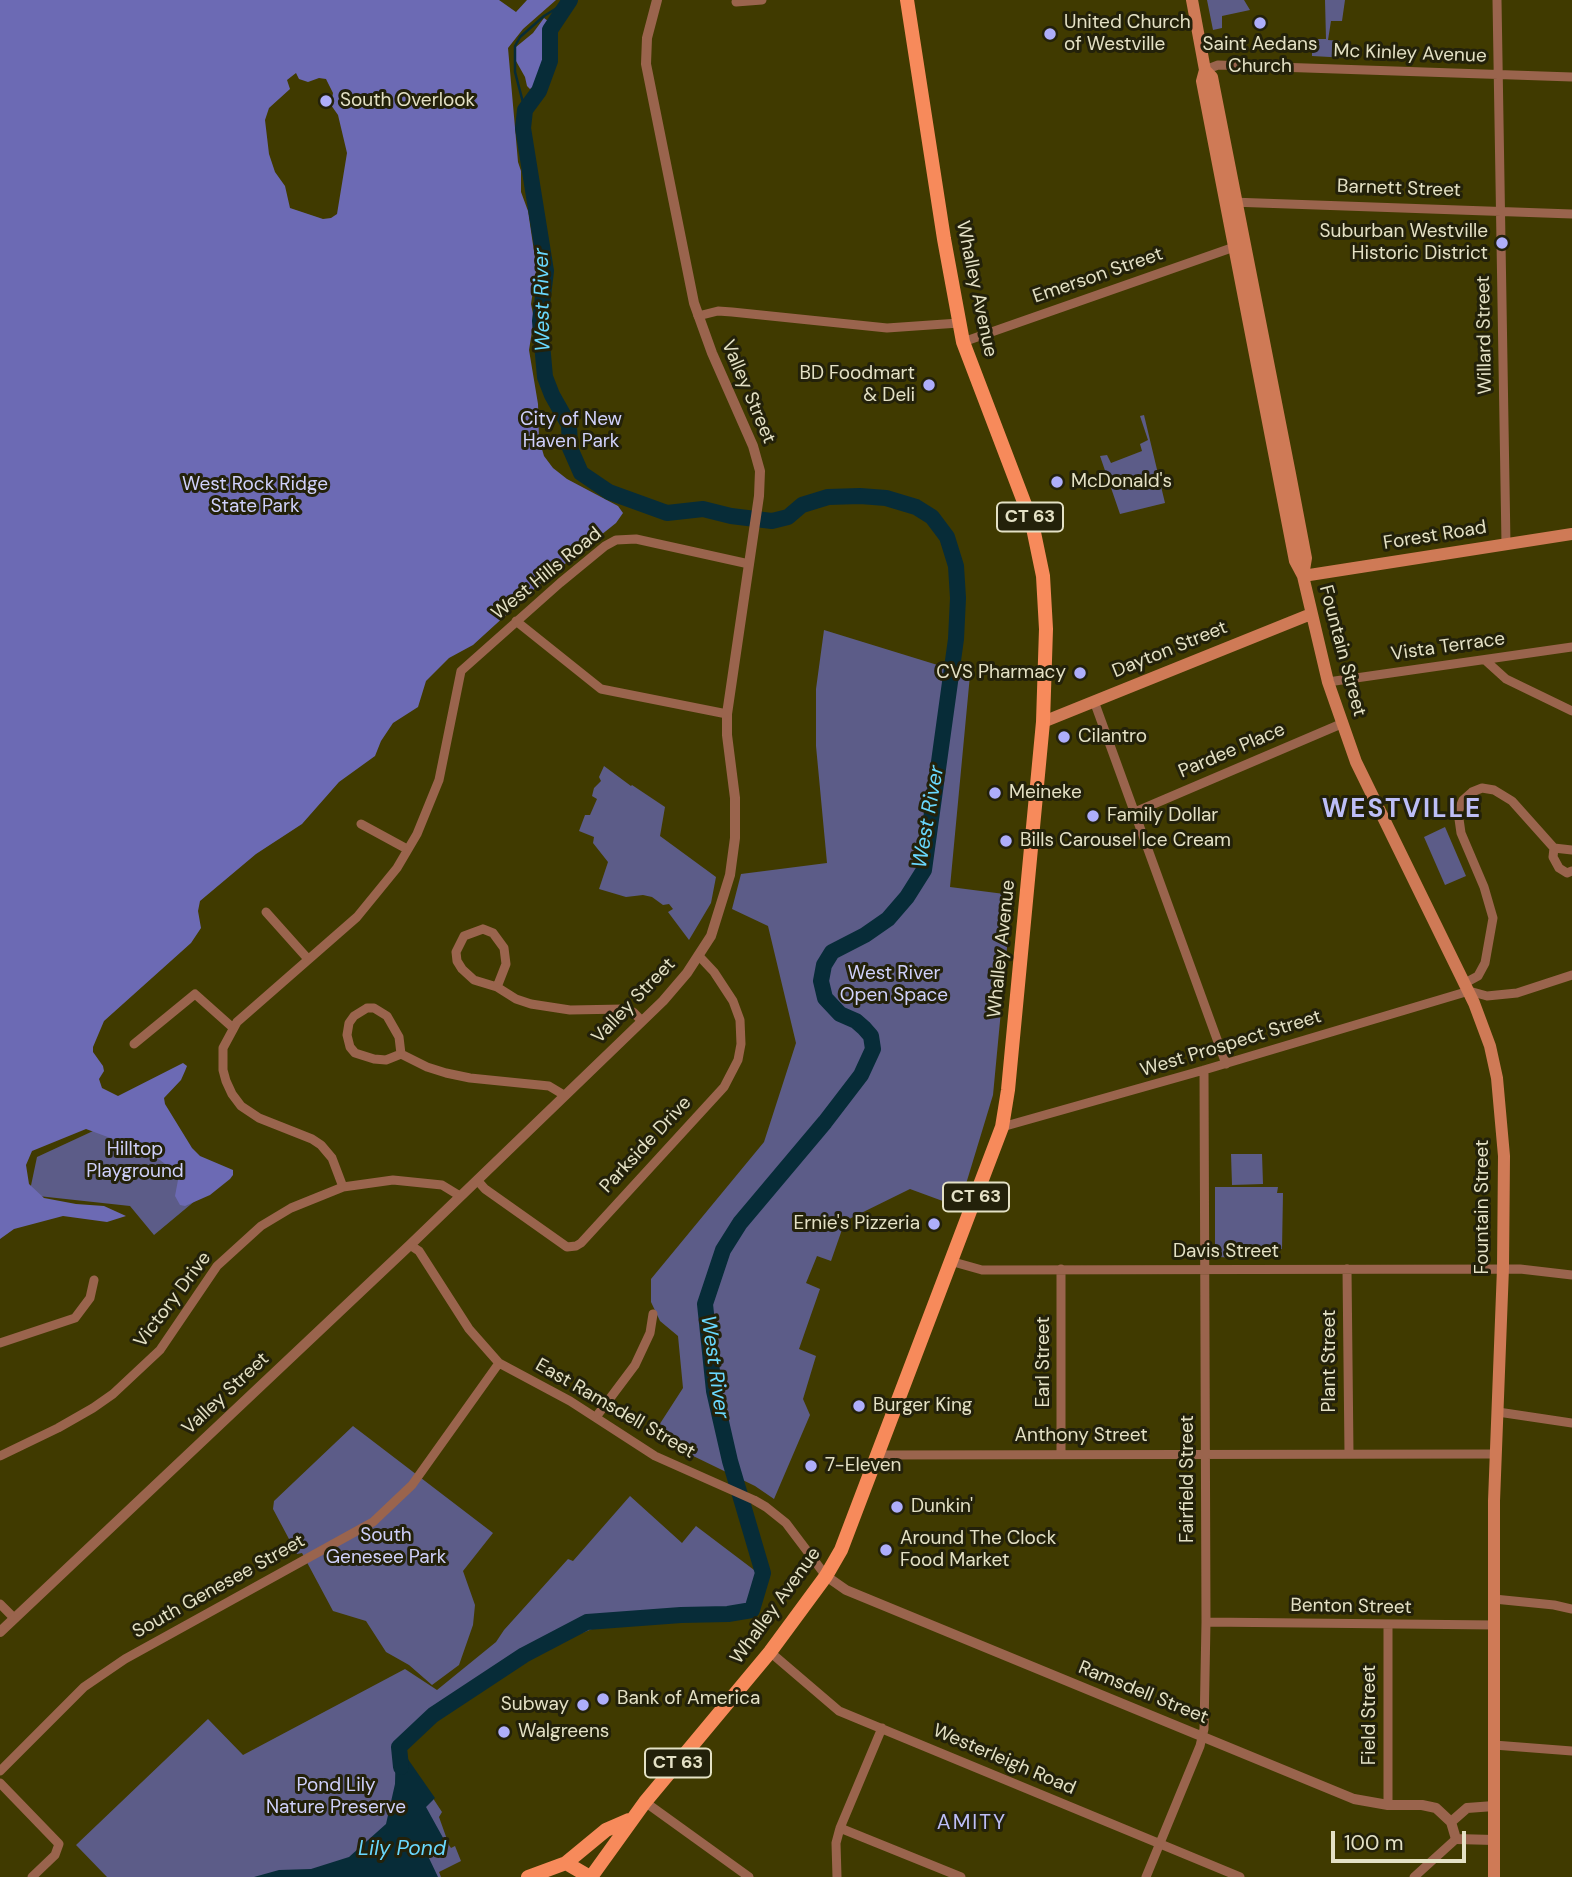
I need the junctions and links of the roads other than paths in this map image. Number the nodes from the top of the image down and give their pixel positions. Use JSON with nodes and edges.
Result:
{"nodes":[{"id":1,"x":657,"y":0,"type":"edge"},
{"id":2,"x":762,"y":0,"type":"edge"},
{"id":3,"x":907,"y":0,"type":"edge"},
{"id":4,"x":1192,"y":0,"type":"edge"},
{"id":5,"x":1497,"y":0,"type":"edge"},
{"id":6,"x":736,"y":2,"type":"dead end"},
{"id":7,"x":1205,"y":70,"type":"junction"},
{"id":8,"x":1499,"y":74,"type":"junction"},
{"id":9,"x":1572,"y":77,"type":"edge"},
{"id":10,"x":1231,"y":202,"type":"junction"},
{"id":11,"x":1501,"y":211,"type":"junction"},
{"id":12,"x":1572,"y":214,"type":"edge"},
{"id":13,"x":1240,"y":246,"type":"junction"},
{"id":14,"x":698,"y":316,"type":"junction"},
{"id":15,"x":959,"y":323,"type":"junction"},
{"id":16,"x":963,"y":342,"type":"junction"},
{"id":17,"x":1572,"y":534,"type":"edge"},
{"id":18,"x":1507,"y":544,"type":"junction"},
{"id":19,"x":749,"y":564,"type":"junction"},
{"id":20,"x":1303,"y":576,"type":"junction"},
{"id":21,"x":1311,"y":614,"type":"junction"},
{"id":22,"x":516,"y":621,"type":"junction"},
{"id":23,"x":1572,"y":648,"type":"edge"},
{"id":24,"x":1485,"y":660,"type":"junction"},
{"id":25,"x":1328,"y":682,"type":"junction"},
{"id":26,"x":1094,"y":701,"type":"junction"},
{"id":27,"x":1572,"y":711,"type":"edge"},
{"id":28,"x":727,"y":714,"type":"junction"},
{"id":29,"x":1043,"y":722,"type":"junction"},
{"id":30,"x":1342,"y":724,"type":"junction"},
{"id":31,"x":1135,"y":812,"type":"junction"},
{"id":32,"x":361,"y":824,"type":"dead end"},
{"id":33,"x":1554,"y":848,"type":"junction"},
{"id":34,"x":407,"y":849,"type":"junction"},
{"id":35,"x":1572,"y":850,"type":"edge"},
{"id":36,"x":1572,"y":871,"type":"edge"},
{"id":37,"x":267,"y":912,"type":"dead end"},
{"id":38,"x":699,"y":956,"type":"junction"},
{"id":39,"x":308,"y":959,"type":"junction"},
{"id":40,"x":1572,"y":975,"type":"edge"},
{"id":41,"x":497,"y":987,"type":"junction"},
{"id":42,"x":1467,"y":987,"type":"junction"},
{"id":43,"x":642,"y":1021,"type":"junction"},
{"id":44,"x":232,"y":1027,"type":"junction"},
{"id":45,"x":134,"y":1044,"type":"dead end"},
{"id":46,"x":401,"y":1055,"type":"junction"},
{"id":47,"x":1226,"y":1064,"type":"junction"},
{"id":48,"x":1204,"y":1070,"type":"junction"},
{"id":49,"x":564,"y":1096,"type":"junction"},
{"id":50,"x":1002,"y":1127,"type":"junction"},
{"id":51,"x":477,"y":1180,"type":"junction"},
{"id":52,"x":343,"y":1187,"type":"junction"},
{"id":53,"x":460,"y":1196,"type":"junction"},
{"id":54,"x":410,"y":1245,"type":"junction"},
{"id":55,"x":950,"y":1261,"type":"junction"},
{"id":56,"x":1503,"y":1268,"type":"junction"},
{"id":57,"x":1060,"y":1269,"type":"junction"},
{"id":58,"x":1347,"y":1269,"type":"junction"},
{"id":59,"x":1206,"y":1270,"type":"junction"},
{"id":60,"x":1572,"y":1275,"type":"edge"},
{"id":61,"x":94,"y":1280,"type":"dead end"},
{"id":62,"x":653,"y":1314,"type":"dead end"},
{"id":63,"x":1,"y":1340,"type":"edge"},
{"id":64,"x":499,"y":1363,"type":"junction"},
{"id":65,"x":1498,"y":1412,"type":"junction"},
{"id":66,"x":596,"y":1417,"type":"junction"},
{"id":67,"x":1572,"y":1423,"type":"edge"},
{"id":68,"x":1205,"y":1453,"type":"junction"},
{"id":69,"x":1061,"y":1454,"type":"junction"},
{"id":70,"x":1349,"y":1454,"type":"junction"},
{"id":71,"x":1496,"y":1454,"type":"junction"},
{"id":72,"x":876,"y":1455,"type":"junction"},
{"id":73,"x":0,"y":1456,"type":"edge"},
{"id":74,"x":826,"y":1576,"type":"junction"},
{"id":75,"x":1494,"y":1599,"type":"junction"},
{"id":76,"x":0,"y":1604,"type":"edge"},
{"id":77,"x":1572,"y":1609,"type":"edge"},
{"id":78,"x":15,"y":1618,"type":"junction"},
{"id":79,"x":1206,"y":1622,"type":"junction"},
{"id":80,"x":1388,"y":1625,"type":"junction"},
{"id":81,"x":1495,"y":1625,"type":"junction"},
{"id":82,"x":0,"y":1632,"type":"edge"},
{"id":83,"x":770,"y":1653,"type":"junction"},
{"id":84,"x":882,"y":1728,"type":"junction"},
{"id":85,"x":1202,"y":1737,"type":"junction"},
{"id":86,"x":1494,"y":1745,"type":"junction"},
{"id":87,"x":1572,"y":1751,"type":"edge"},
{"id":88,"x":0,"y":1772,"type":"edge"},
{"id":89,"x":0,"y":1783,"type":"edge"},
{"id":90,"x":645,"y":1801,"type":"junction"},
{"id":91,"x":1388,"y":1805,"type":"junction"},
{"id":92,"x":1494,"y":1807,"type":"junction"},
{"id":93,"x":633,"y":1818,"type":"junction"},
{"id":94,"x":1451,"y":1822,"type":"junction"},
{"id":95,"x":840,"y":1828,"type":"junction"},
{"id":96,"x":1456,"y":1839,"type":"junction"},
{"id":97,"x":1494,"y":1840,"type":"junction"},
{"id":98,"x":1160,"y":1844,"type":"junction"},
{"id":99,"x":566,"y":1863,"type":"junction"},
{"id":100,"x":32,"y":1877,"type":"edge"},
{"id":101,"x":528,"y":1877,"type":"edge"},
{"id":102,"x":591,"y":1877,"type":"edge"},
{"id":103,"x":749,"y":1877,"type":"edge"},
{"id":104,"x":837,"y":1877,"type":"edge"},
{"id":105,"x":961,"y":1877,"type":"edge"},
{"id":106,"x":1146,"y":1877,"type":"edge"},
{"id":107,"x":1240,"y":1877,"type":"edge"},
{"id":108,"x":1414,"y":1877,"type":"edge"},
{"id":109,"x":1494,"y":1877,"type":"edge"}],
"edges":[{"from":1,"to":14,"type":"street","name":"Valley Street"},
{"from":2,"to":6,"type":"street"},
{"from":3,"to":15,"type":"main road","name":"Whalley Avenue","number":"CT 63"},
{"from":4,"to":7,"type":"main road","name":"Fountain Street"},
{"from":5,"to":8,"type":"street","name":"Willard Street"},
{"from":7,"to":8,"type":"street","name":"Mc Kinley Avenue"},
{"from":7,"to":10,"type":"main road","name":"Fountain Street"},
{"from":8,"to":9,"type":"street","name":"Mc Kinley Avenue"},
{"from":8,"to":11,"type":"street","name":"Willard Street"},
{"from":10,"to":11,"type":"street","name":"Barnett Street"},
{"from":10,"to":13,"type":"main road","name":"Fountain Street"},
{"from":11,"to":12,"type":"street","name":"Barnett Street"},
{"from":11,"to":18,"type":"street","name":"Willard Street"},
{"from":13,"to":16,"type":"street","name":"Emerson Street"},
{"from":13,"to":20,"type":"main road","name":"Fountain Street"},
{"from":14,"to":15,"type":"street"},
{"from":14,"to":19,"type":"street","name":"Valley Street"},
{"from":15,"to":16,"type":"main road","name":"Whalley Avenue","number":"CT 63"},
{"from":16,"to":29,"type":"main road","name":"Whalley Avenue","number":"CT 63"},
{"from":17,"to":18,"type":"main road","name":"Forest Road"},
{"from":18,"to":20,"type":"main road","name":"Forest Road"},
{"from":19,"to":22,"type":"street","name":"West Hills Road"},
{"from":19,"to":28,"type":"street","name":"Valley Street"},
{"from":20,"to":21,"type":"main road","name":"Fountain Street"},
{"from":21,"to":25,"type":"main road","name":"Fountain Street"},
{"from":21,"to":26,"type":"main road","name":"Dayton Street"},
{"from":22,"to":28,"type":"street"},
{"from":22,"to":34,"type":"street","name":"West Hills Road"},
{"from":23,"to":24,"type":"street","name":"Vista Terrace"},
{"from":24,"to":25,"type":"street","name":"Vista Terrace"},
{"from":24,"to":27,"type":"street"},
{"from":25,"to":30,"type":"main road","name":"Fountain Street"},
{"from":26,"to":29,"type":"main road","name":"Dayton Street"},
{"from":26,"to":31,"type":"street"},
{"from":28,"to":38,"type":"street","name":"Valley Street"},
{"from":29,"to":50,"type":"main road","name":"Whalley Avenue","number":"CT 63"},
{"from":30,"to":31,"type":"street","name":"Pardee Place"},
{"from":30,"to":42,"type":"main road","name":"Fountain Street"},
{"from":31,"to":47,"type":"street"},
{"from":32,"to":34,"type":"street"},
{"from":33,"to":35,"type":"street"},
{"from":33,"to":36,"type":"street"},
{"from":33,"to":42,"type":"street"},
{"from":34,"to":39,"type":"street"},
{"from":37,"to":39,"type":"street"},
{"from":38,"to":43,"type":"street","name":"Valley Street"},
{"from":38,"to":51,"type":"street","name":"Parkside Drive"},
{"from":39,"to":44,"type":"street"},
{"from":40,"to":42,"type":"street"},
{"from":41,"to":41,"type":"street"},
{"from":41,"to":43,"type":"street"},
{"from":42,"to":47,"type":"street","name":"West Prospect Street"},
{"from":42,"to":56,"type":"main road","name":"Fountain Street"},
{"from":43,"to":49,"type":"street","name":"Valley Street"},
{"from":44,"to":45,"type":"street"},
{"from":44,"to":52,"type":"street"},
{"from":46,"to":46,"type":"street"},
{"from":46,"to":49,"type":"street"},
{"from":47,"to":48,"type":"street","name":"West Prospect Street"},
{"from":48,"to":50,"type":"street","name":"West Prospect Street"},
{"from":48,"to":59,"type":"street","name":"Fairfield Street"},
{"from":49,"to":51,"type":"street","name":"Valley Street"},
{"from":50,"to":55,"type":"main road","name":"Whalley Avenue","number":"CT 63"},
{"from":51,"to":53,"type":"street","name":"Valley Street"},
{"from":52,"to":53,"type":"street","name":"Victory Drive"},
{"from":52,"to":73,"type":"street","name":"Victory Drive"},
{"from":53,"to":54,"type":"street","name":"Valley Street"},
{"from":54,"to":64,"type":"street","name":"East Ramsdell Street"},
{"from":54,"to":78,"type":"street","name":"Valley Street"},
{"from":55,"to":57,"type":"street","name":"Davis Street"},
{"from":55,"to":72,"type":"main road","name":"Whalley Avenue","number":"CT 63"},
{"from":56,"to":58,"type":"street","name":"Davis Street"},
{"from":56,"to":60,"type":"street","name":"Davis Street"},
{"from":56,"to":65,"type":"main road","name":"Fountain Street"},
{"from":57,"to":59,"type":"street","name":"Davis Street"},
{"from":57,"to":69,"type":"street","name":"Earl Street"},
{"from":58,"to":59,"type":"street","name":"Davis Street"},
{"from":58,"to":70,"type":"street","name":"Plant Street"},
{"from":59,"to":68,"type":"street","name":"Fairfield Street"},
{"from":61,"to":63,"type":"street"},
{"from":62,"to":66,"type":"street"},
{"from":64,"to":66,"type":"street","name":"East Ramsdell Street"},
{"from":64,"to":88,"type":"street","name":"South Genesee Street"},
{"from":65,"to":67,"type":"street"},
{"from":65,"to":71,"type":"main road","name":"Fountain Street"},
{"from":66,"to":74,"type":"street","name":"East Ramsdell Street"},
{"from":68,"to":69,"type":"street","name":"Anthony Street"},
{"from":68,"to":70,"type":"street","name":"Anthony Street"},
{"from":68,"to":79,"type":"street","name":"Fairfield Street"},
{"from":69,"to":72,"type":"street","name":"Anthony Street"},
{"from":70,"to":71,"type":"street","name":"Anthony Street"},
{"from":71,"to":75,"type":"main road","name":"Fountain Street"},
{"from":72,"to":74,"type":"main road","name":"Whalley Avenue","number":"CT 63"},
{"from":74,"to":83,"type":"main road","name":"Whalley Avenue","number":"CT 63"},
{"from":74,"to":85,"type":"street","name":"Ramsdell Street"},
{"from":75,"to":77,"type":"street"},
{"from":75,"to":81,"type":"main road","name":"Fountain Street"},
{"from":76,"to":78,"type":"street"},
{"from":78,"to":82,"type":"street","name":"Valley Street"},
{"from":79,"to":80,"type":"street","name":"Benton Street"},
{"from":79,"to":85,"type":"street","name":"Fairfield Street"},
{"from":80,"to":81,"type":"street","name":"Benton Street"},
{"from":80,"to":91,"type":"street","name":"Field Street"},
{"from":81,"to":86,"type":"main road","name":"Fountain Street"},
{"from":83,"to":84,"type":"street","name":"Westerleigh Road"},
{"from":83,"to":90,"type":"main road","name":"Whalley Avenue","number":"CT 63"},
{"from":84,"to":95,"type":"street"},
{"from":84,"to":98,"type":"street","name":"Westerleigh Road"},
{"from":85,"to":91,"type":"street","name":"Ramsdell Street"},
{"from":85,"to":98,"type":"street","name":"Fairfield Street"},
{"from":86,"to":87,"type":"street"},
{"from":86,"to":92,"type":"main road","name":"Fountain Street"},
{"from":89,"to":100,"type":"street"},
{"from":90,"to":93,"type":"main road","name":"Whalley Avenue","number":"CT 63"},
{"from":90,"to":103,"type":"street"},
{"from":91,"to":94,"type":"street","name":"Ramsdell Street"},
{"from":92,"to":94,"type":"street"},
{"from":92,"to":97,"type":"main road","name":"Fountain Street"},
{"from":93,"to":99,"type":"main road","name":"Whalley Avenue","number":"CT 63"},
{"from":93,"to":102,"type":"main road","name":"Whalley Avenue","number":"CT 63"},
{"from":94,"to":96,"type":"street"},
{"from":95,"to":104,"type":"street"},
{"from":95,"to":105,"type":"street"},
{"from":96,"to":97,"type":"street"},
{"from":96,"to":108,"type":"street"},
{"from":97,"to":109,"type":"main road","name":"Fountain Street"},
{"from":98,"to":106,"type":"street","name":"Fairfield Street"},
{"from":98,"to":107,"type":"street","name":"Westerleigh Road"},
{"from":99,"to":101,"type":"main road","name":"Whalley Avenue"},
{"from":99,"to":102,"type":"main road","name":"Whalley Avenue"}]}
